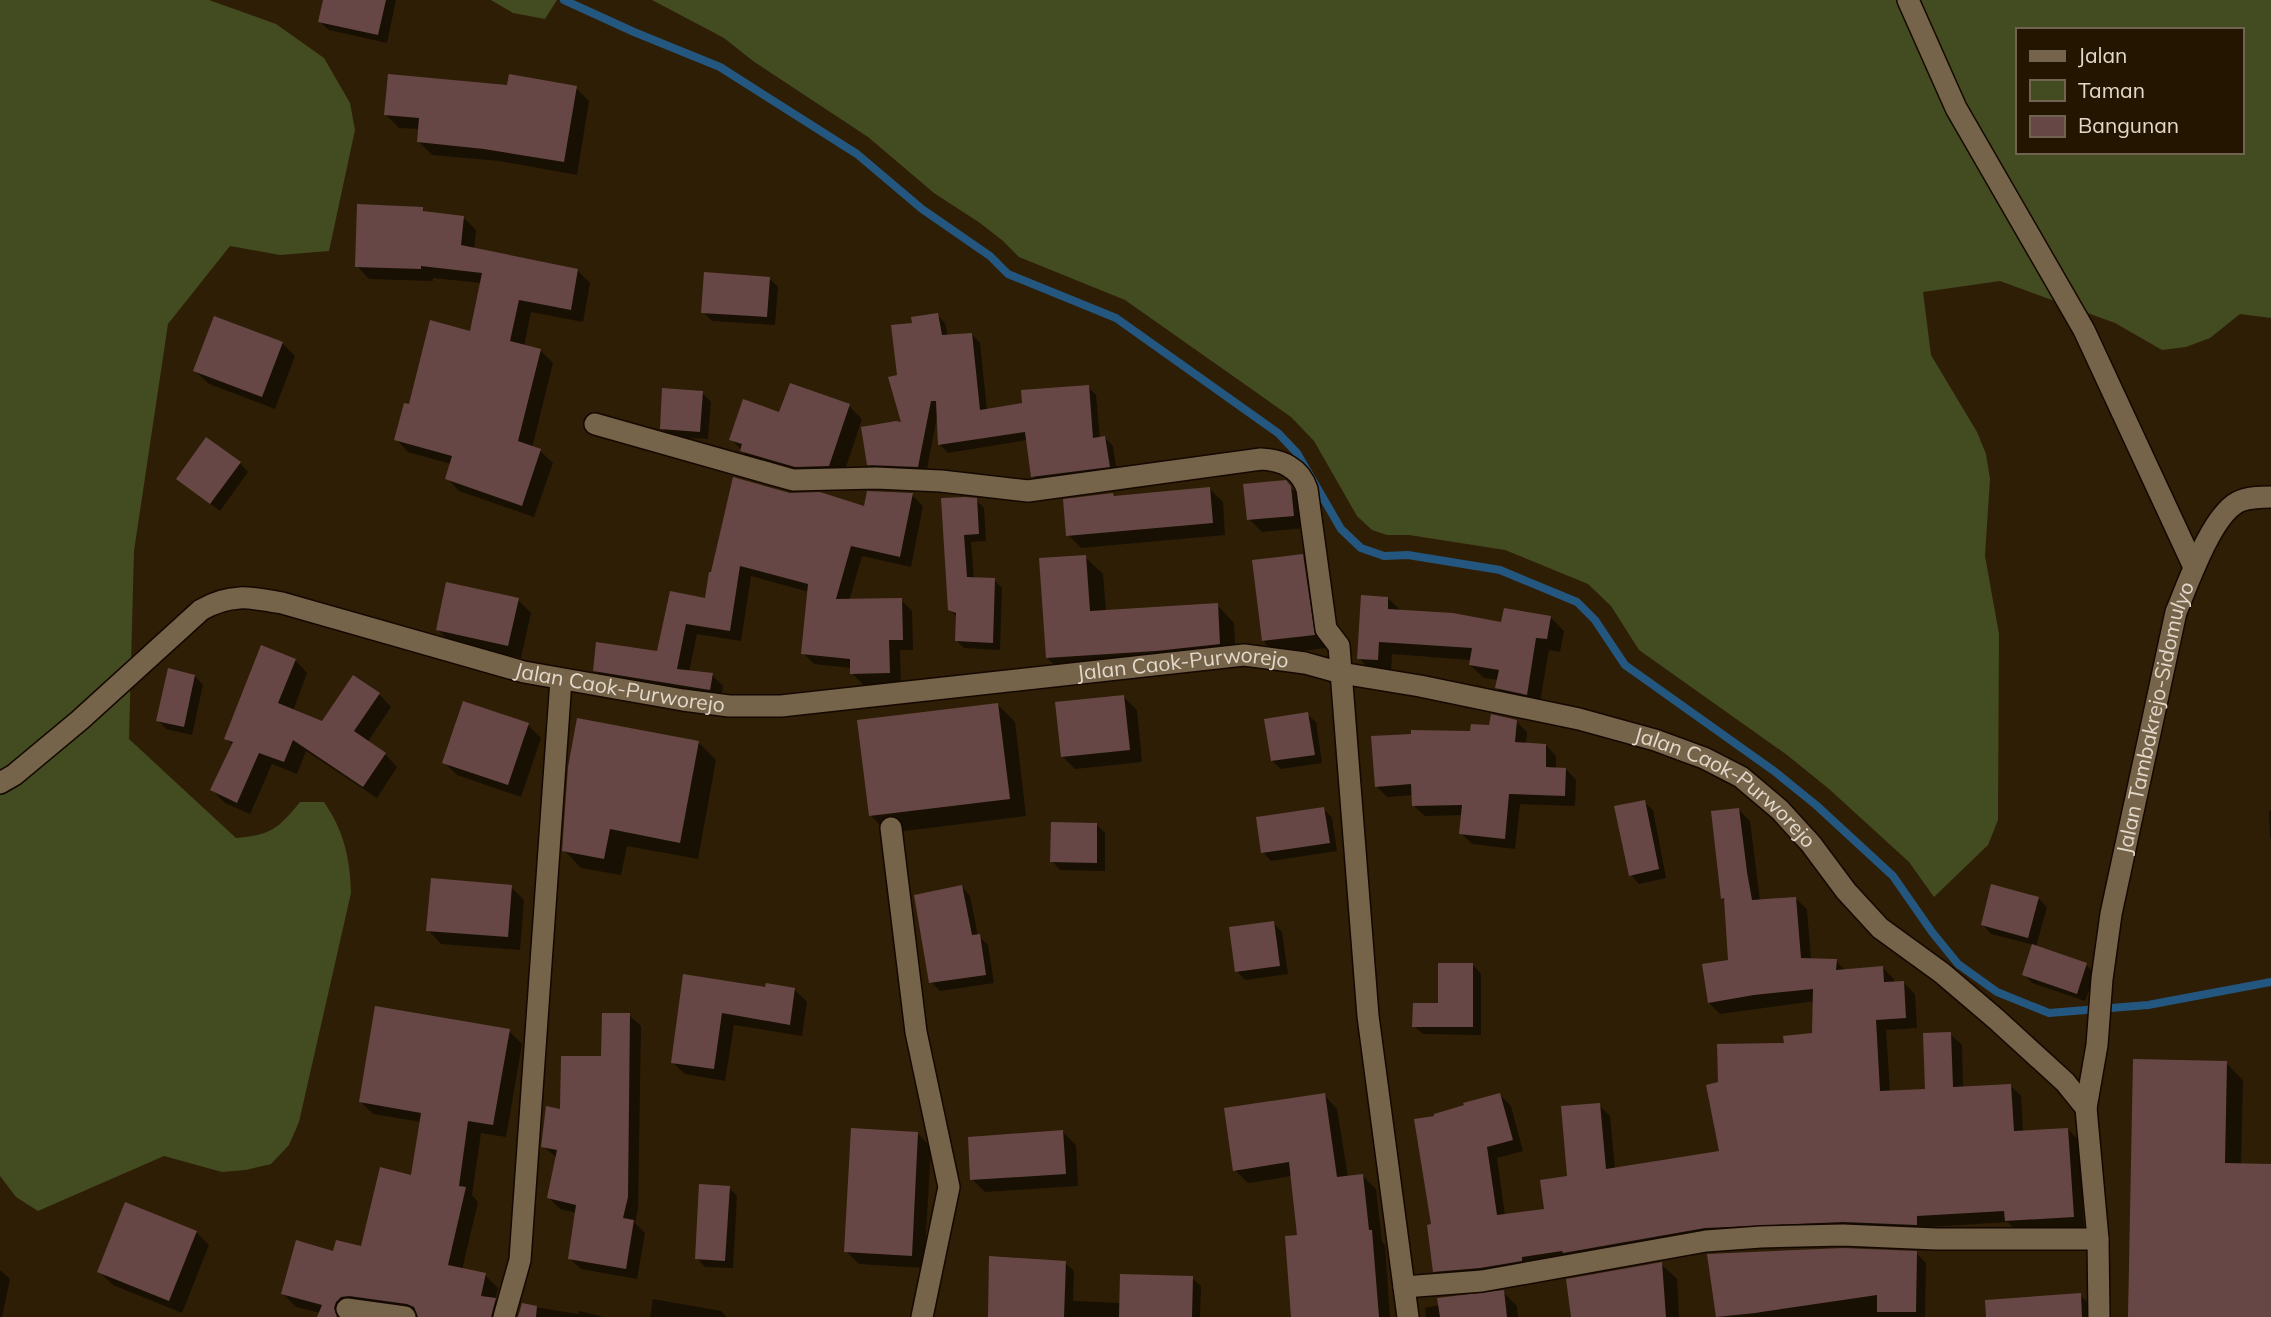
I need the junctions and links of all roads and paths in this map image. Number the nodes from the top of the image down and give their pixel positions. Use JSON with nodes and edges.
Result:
{"nodes":[{"id":1,"x":1908,"y":0,"type":"edge"},
{"id":2,"x":595,"y":424,"type":"dead end"},
{"id":3,"x":2271,"y":497,"type":"edge"},
{"id":4,"x":2194,"y":567,"type":"junction"},
{"id":5,"x":1341,"y":673,"type":"junction"},
{"id":6,"x":561,"y":680,"type":"junction"},
{"id":7,"x":0,"y":783,"type":"edge"},
{"id":8,"x":891,"y":828,"type":"dead end"},
{"id":9,"x":2086,"y":1108,"type":"junction"},
{"id":10,"x":2098,"y":1239,"type":"junction"},
{"id":11,"x":1404,"y":1287,"type":"junction"},
{"id":12,"x":347,"y":1309,"type":"dead end"},
{"id":13,"x":405,"y":1317,"type":"edge"},
{"id":14,"x":504,"y":1317,"type":"edge"},
{"id":15,"x":922,"y":1317,"type":"edge"},
{"id":16,"x":1408,"y":1317,"type":"edge"},
{"id":17,"x":2099,"y":1317,"type":"edge"}],
"edges":[{"from":1,"to":4,"type":"street"},
{"from":2,"to":5,"type":"street"},
{"from":3,"to":4,"type":"street","name":"Jalan Tambakrejo-Sidomulyo"},
{"from":4,"to":9,"type":"street","name":"Jalan Tambakrejo-Sidomulyo"},
{"from":5,"to":6,"type":"street","name":"Jalan Caok-Purworejo"},
{"from":5,"to":9,"type":"street","name":"Jalan Caok-Purworejo"},
{"from":5,"to":11,"type":"street"},
{"from":6,"to":7,"type":"street","name":"Jalan Caok-Purworejo"},
{"from":6,"to":14,"type":"street"},
{"from":8,"to":15,"type":"street"},
{"from":9,"to":10,"type":"street"},
{"from":10,"to":11,"type":"street"},
{"from":10,"to":17,"type":"street"},
{"from":11,"to":16,"type":"street"},
{"from":12,"to":13,"type":"street"}]}
